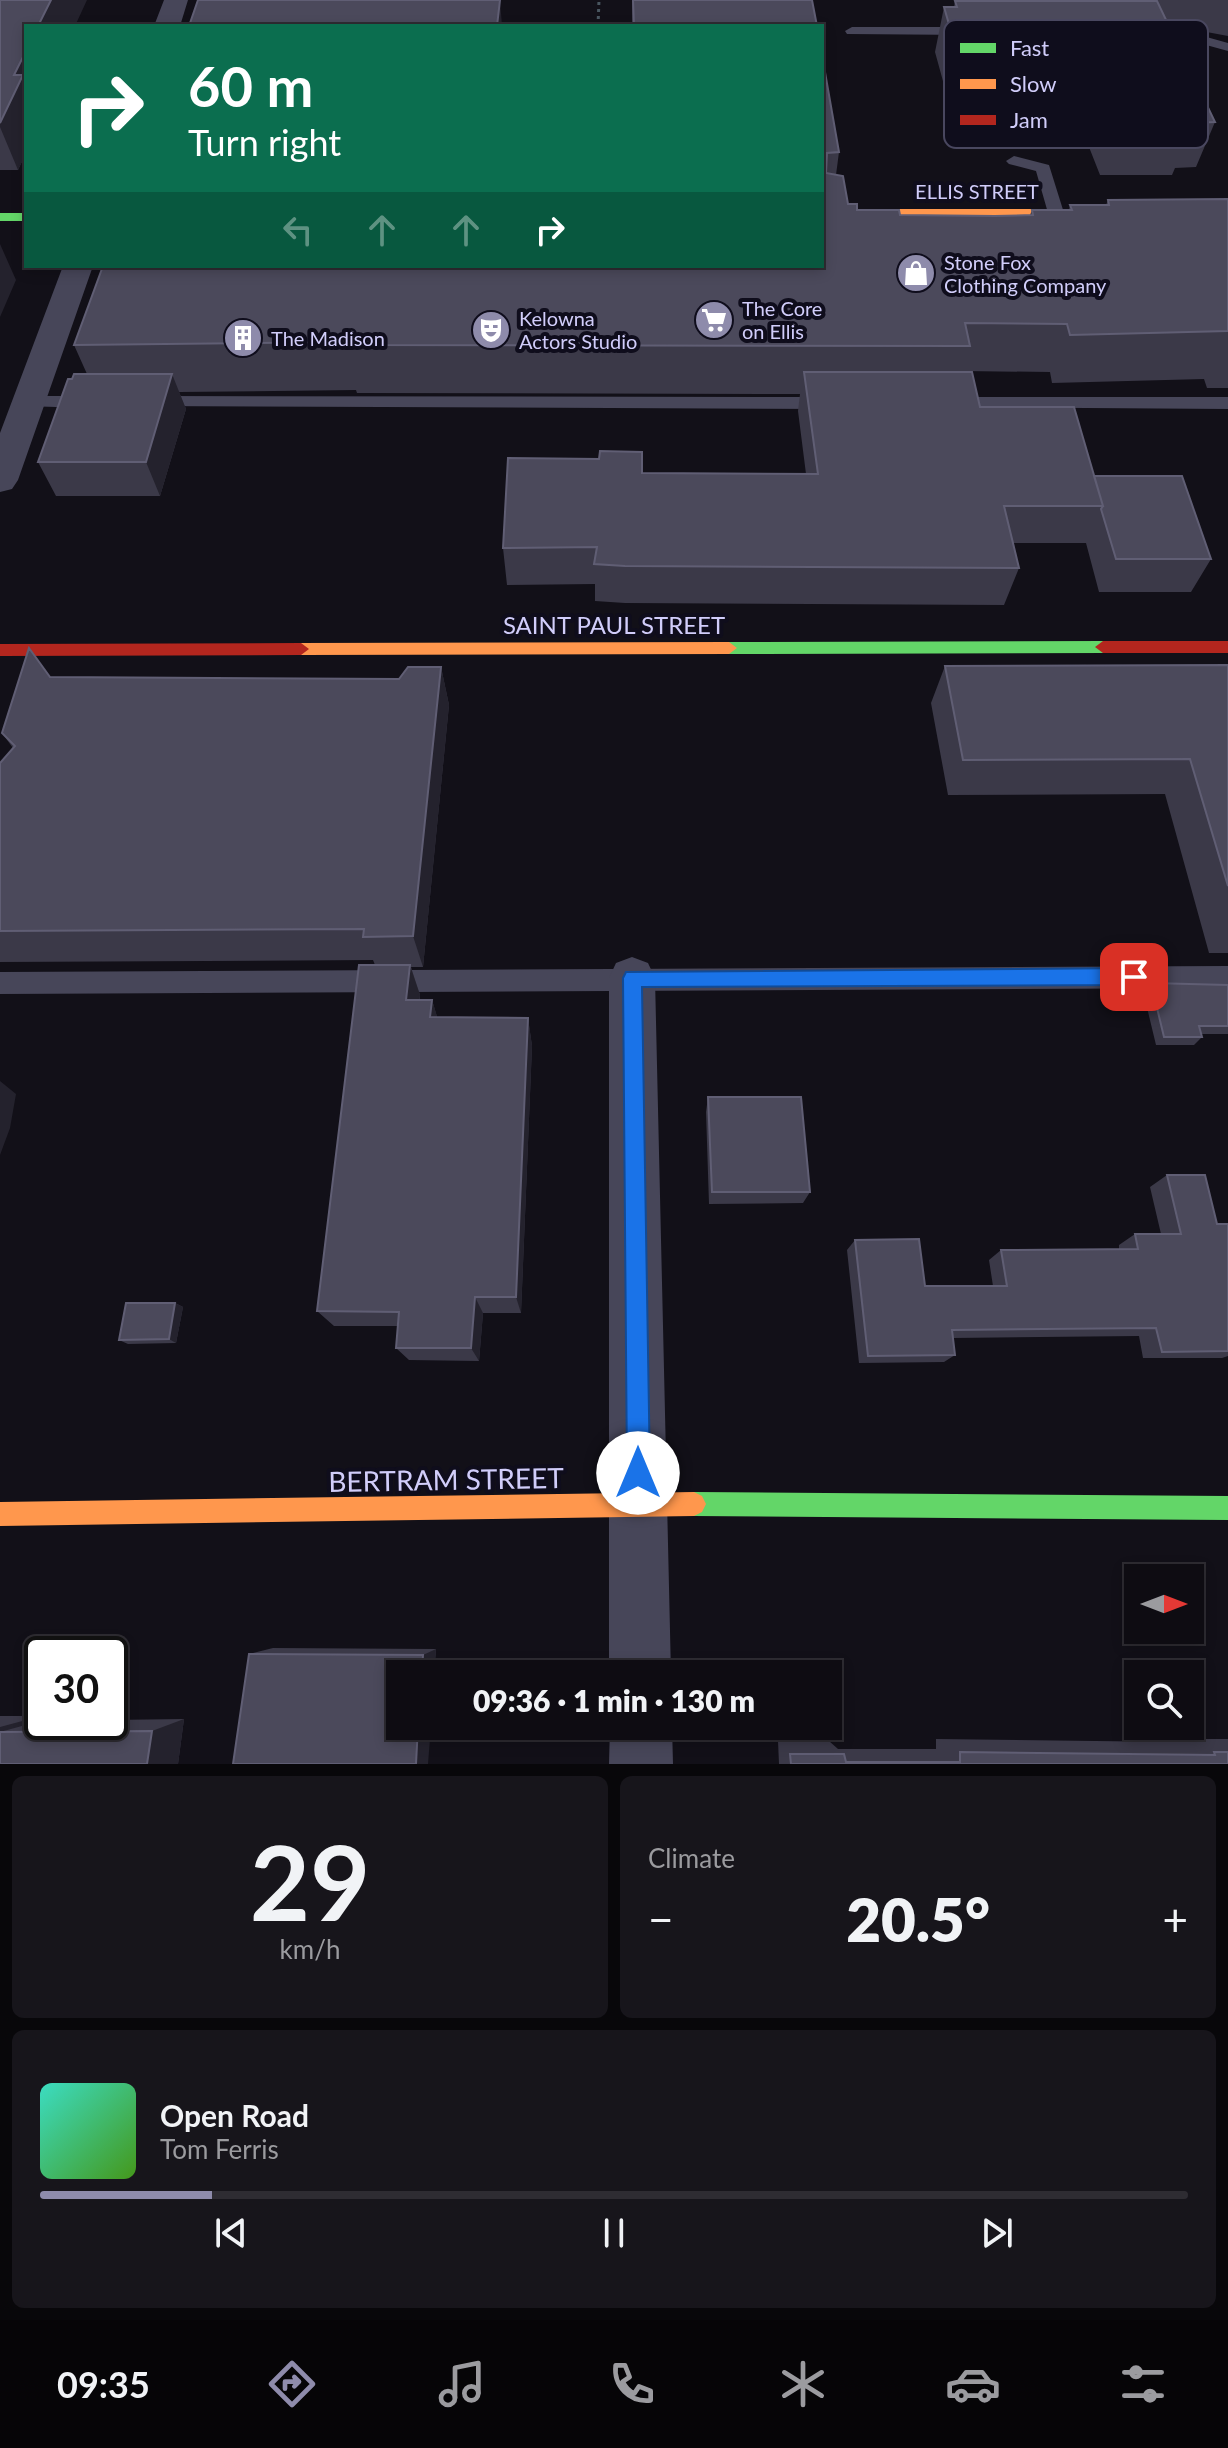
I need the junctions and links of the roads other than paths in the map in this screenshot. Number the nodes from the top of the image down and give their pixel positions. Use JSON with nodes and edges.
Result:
{"nodes":[{"id":1,"x":176,"y":0,"type":"edge"},
{"id":2,"x":1126,"y":17,"type":"edge"},
{"id":3,"x":1136,"y":20,"type":"edge"},
{"id":4,"x":168,"y":24,"type":"edge"},
{"id":5,"x":852,"y":31,"type":"dead end"},
{"id":6,"x":944,"y":31,"type":"edge"},
{"id":7,"x":1208,"y":41,"type":"edge"},
{"id":8,"x":1228,"y":47,"type":"edge"},
{"id":9,"x":1014,"y":161,"type":"dead end"},
{"id":10,"x":824,"y":213,"type":"edge"},
{"id":11,"x":1056,"y":213,"type":"junction"},
{"id":12,"x":1103,"y":213,"type":"edge"},
{"id":13,"x":0,"y":217,"type":"edge"},
{"id":14,"x":24,"y":217,"type":"edge"},
{"id":15,"x":77,"y":268,"type":"edge"},
{"id":16,"x":29,"y":402,"type":"junction"},
{"id":17,"x":845,"y":403,"type":"edge"},
{"id":18,"x":922,"y":403,"type":"edge"},
{"id":19,"x":1228,"y":403,"type":"edge"},
{"id":20,"x":0,"y":480,"type":"edge"},
{"id":21,"x":1228,"y":647,"type":"edge"},
{"id":22,"x":0,"y":650,"type":"edge"},
{"id":23,"x":1228,"y":977,"type":"edge"},
{"id":24,"x":632,"y":978,"type":"junction"},
{"id":25,"x":0,"y":983,"type":"edge"},
{"id":26,"x":639,"y":1504,"type":"junction"},
{"id":27,"x":1228,"y":1508,"type":"edge"},
{"id":28,"x":0,"y":1514,"type":"edge"},
{"id":29,"x":640,"y":1660,"type":"edge"},
{"id":30,"x":641,"y":1740,"type":"edge"},
{"id":31,"x":641,"y":1764,"type":"edge"}],
"edges":[{"from":1,"to":4,"type":"street"},
{"from":2,"to":3,"type":"lane"},
{"from":5,"to":6,"type":"lane"},
{"from":7,"to":8,"type":"lane"},
{"from":9,"to":11,"type":"lane"},
{"from":10,"to":11,"type":"street","name":"ELLIS STREET"},
{"from":11,"to":12,"type":"street","name":"ELLIS STREET"},
{"from":13,"to":14,"type":"street"},
{"from":15,"to":16,"type":"street"},
{"from":16,"to":17,"type":"lane"},
{"from":16,"to":20,"type":"street"},
{"from":18,"to":19,"type":"lane"},
{"from":21,"to":22,"type":"street","name":"SAINT PAUL STREET"},
{"from":23,"to":24,"type":"lane"},
{"from":24,"to":25,"type":"lane"},
{"from":24,"to":26,"type":"street"},
{"from":26,"to":27,"type":"street","name":"BERTRAM STREET"},
{"from":26,"to":28,"type":"street","name":"BERTRAM STREET"},
{"from":26,"to":29,"type":"street"},
{"from":30,"to":31,"type":"street"}]}
